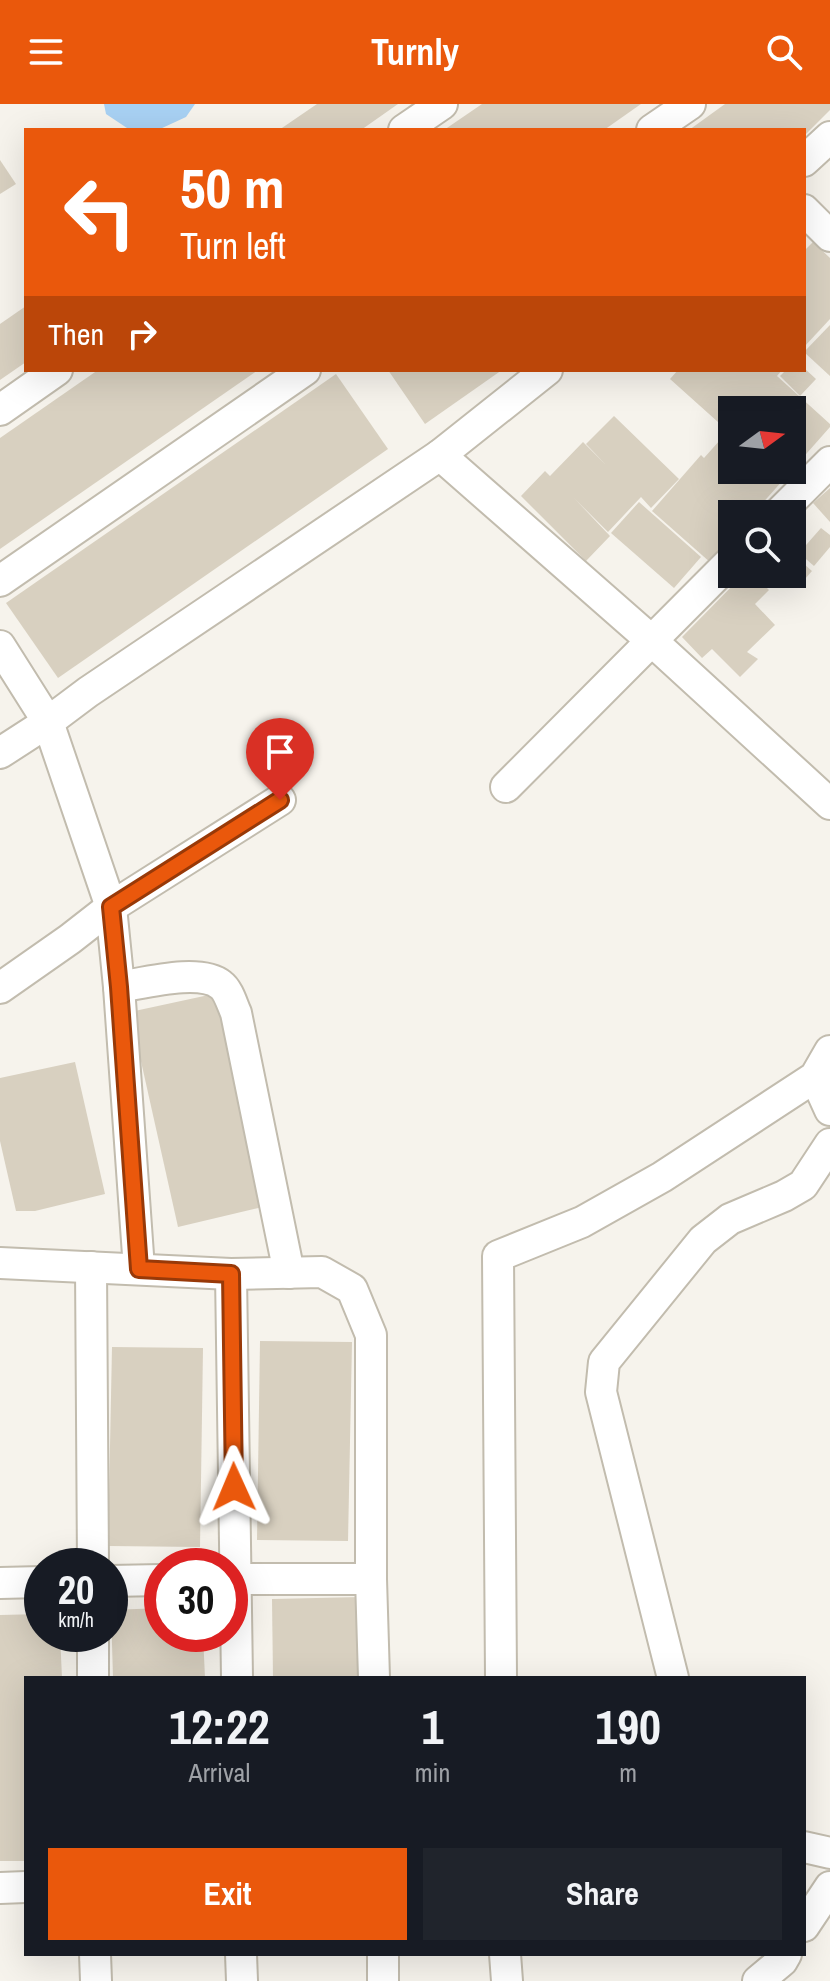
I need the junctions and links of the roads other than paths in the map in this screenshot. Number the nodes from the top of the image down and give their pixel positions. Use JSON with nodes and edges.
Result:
{"nodes":[{"id":1,"x":442,"y":104,"type":"edge"},
{"id":2,"x":690,"y":104,"type":"edge"},
{"id":3,"x":407,"y":128,"type":"edge"},
{"id":4,"x":655,"y":128,"type":"edge"},
{"id":5,"x":830,"y":137,"type":"edge"},
{"id":6,"x":806,"y":159,"type":"edge"},
{"id":7,"x":806,"y":212,"type":"edge"},
{"id":8,"x":830,"y":236,"type":"edge"},
{"id":9,"x":54,"y":372,"type":"edge"},
{"id":10,"x":302,"y":372,"type":"edge"},
{"id":11,"x":544,"y":372,"type":"edge"},
{"id":12,"x":0,"y":410,"type":"edge"},
{"id":13,"x":440,"y":455,"type":"junction"},
{"id":14,"x":830,"y":462,"type":"edge"},
{"id":15,"x":792,"y":500,"type":"edge"},
{"id":16,"x":718,"y":574,"type":"edge"},
{"id":17,"x":0,"y":581,"type":"edge"},
{"id":18,"x":652,"y":641,"type":"junction"},
{"id":19,"x":0,"y":646,"type":"edge"},
{"id":20,"x":48,"y":722,"type":"junction"},
{"id":21,"x":0,"y":753,"type":"edge"},
{"id":22,"x":506,"y":787,"type":"dead end"},
{"id":23,"x":280,"y":800,"type":"dead end"},
{"id":24,"x":830,"y":804,"type":"edge"},
{"id":25,"x":111,"y":907,"type":"junction"},
{"id":26,"x":119,"y":987,"type":"junction"},
{"id":27,"x":0,"y":988,"type":"edge"},
{"id":28,"x":830,"y":1051,"type":"edge"},
{"id":29,"x":815,"y":1077,"type":"junction"},
{"id":30,"x":830,"y":1110,"type":"edge"},
{"id":31,"x":830,"y":1144,"type":"edge"},
{"id":32,"x":0,"y":1263,"type":"edge"},
{"id":33,"x":91,"y":1267,"type":"junction"},
{"id":34,"x":139,"y":1269,"type":"junction"},
{"id":35,"x":289,"y":1273,"type":"junction"},
{"id":36,"x":231,"y":1274,"type":"junction"},
{"id":37,"x":93,"y":1548,"type":"edge"},
{"id":38,"x":233,"y":1548,"type":"edge"},
{"id":39,"x":248,"y":1579,"type":"edge"},
{"id":40,"x":371,"y":1579,"type":"junction"},
{"id":41,"x":24,"y":1582,"type":"edge"},
{"id":42,"x":0,"y":1583,"type":"edge"},
{"id":43,"x":93,"y":1652,"type":"edge"},
{"id":44,"x":236,"y":1652,"type":"edge"},
{"id":45,"x":93,"y":1676,"type":"edge"},
{"id":46,"x":237,"y":1676,"type":"edge"},
{"id":47,"x":374,"y":1676,"type":"edge"},
{"id":48,"x":501,"y":1676,"type":"edge"},
{"id":49,"x":672,"y":1676,"type":"edge"},
{"id":50,"x":806,"y":1847,"type":"edge"},
{"id":51,"x":830,"y":1853,"type":"edge"},
{"id":52,"x":24,"y":1887,"type":"edge"},
{"id":53,"x":830,"y":1887,"type":"edge"},
{"id":54,"x":0,"y":1888,"type":"edge"},
{"id":55,"x":806,"y":1923,"type":"edge"},
{"id":56,"x":95,"y":1956,"type":"edge"},
{"id":57,"x":241,"y":1956,"type":"edge"},
{"id":58,"x":383,"y":1956,"type":"edge"},
{"id":59,"x":505,"y":1956,"type":"edge"},
{"id":60,"x":785,"y":1956,"type":"edge"},
{"id":61,"x":96,"y":1981,"type":"edge"},
{"id":62,"x":242,"y":1981,"type":"edge"},
{"id":63,"x":383,"y":1981,"type":"edge"},
{"id":64,"x":507,"y":1981,"type":"edge"},
{"id":65,"x":758,"y":1981,"type":"edge"}],
"edges":[{"from":1,"to":3,"type":"street"},
{"from":2,"to":4,"type":"street"},
{"from":5,"to":6,"type":"street"},
{"from":7,"to":8,"type":"street"},
{"from":9,"to":12,"type":"street"},
{"from":10,"to":17,"type":"street"},
{"from":11,"to":13,"type":"street"},
{"from":13,"to":18,"type":"street"},
{"from":13,"to":20,"type":"street"},
{"from":14,"to":15,"type":"street"},
{"from":16,"to":18,"type":"street"},
{"from":18,"to":22,"type":"street"},
{"from":18,"to":24,"type":"street"},
{"from":19,"to":20,"type":"street"},
{"from":20,"to":21,"type":"street"},
{"from":20,"to":25,"type":"street"},
{"from":23,"to":25,"type":"street"},
{"from":25,"to":26,"type":"street"},
{"from":25,"to":27,"type":"street"},
{"from":26,"to":34,"type":"street"},
{"from":26,"to":35,"type":"street"},
{"from":28,"to":29,"type":"street"},
{"from":29,"to":30,"type":"street"},
{"from":29,"to":48,"type":"street"},
{"from":31,"to":49,"type":"street"},
{"from":32,"to":33,"type":"street"},
{"from":33,"to":34,"type":"street"},
{"from":33,"to":37,"type":"street"},
{"from":34,"to":36,"type":"street"},
{"from":35,"to":36,"type":"street"},
{"from":35,"to":40,"type":"street"},
{"from":36,"to":38,"type":"street"},
{"from":39,"to":40,"type":"street"},
{"from":40,"to":47,"type":"street"},
{"from":41,"to":42,"type":"street"},
{"from":43,"to":45,"type":"street"},
{"from":44,"to":46,"type":"street"},
{"from":50,"to":51,"type":"street"},
{"from":52,"to":54,"type":"street"},
{"from":53,"to":55,"type":"street"},
{"from":56,"to":61,"type":"street"},
{"from":57,"to":62,"type":"street"},
{"from":58,"to":63,"type":"street"},
{"from":59,"to":64,"type":"street"},
{"from":60,"to":65,"type":"street"}]}
